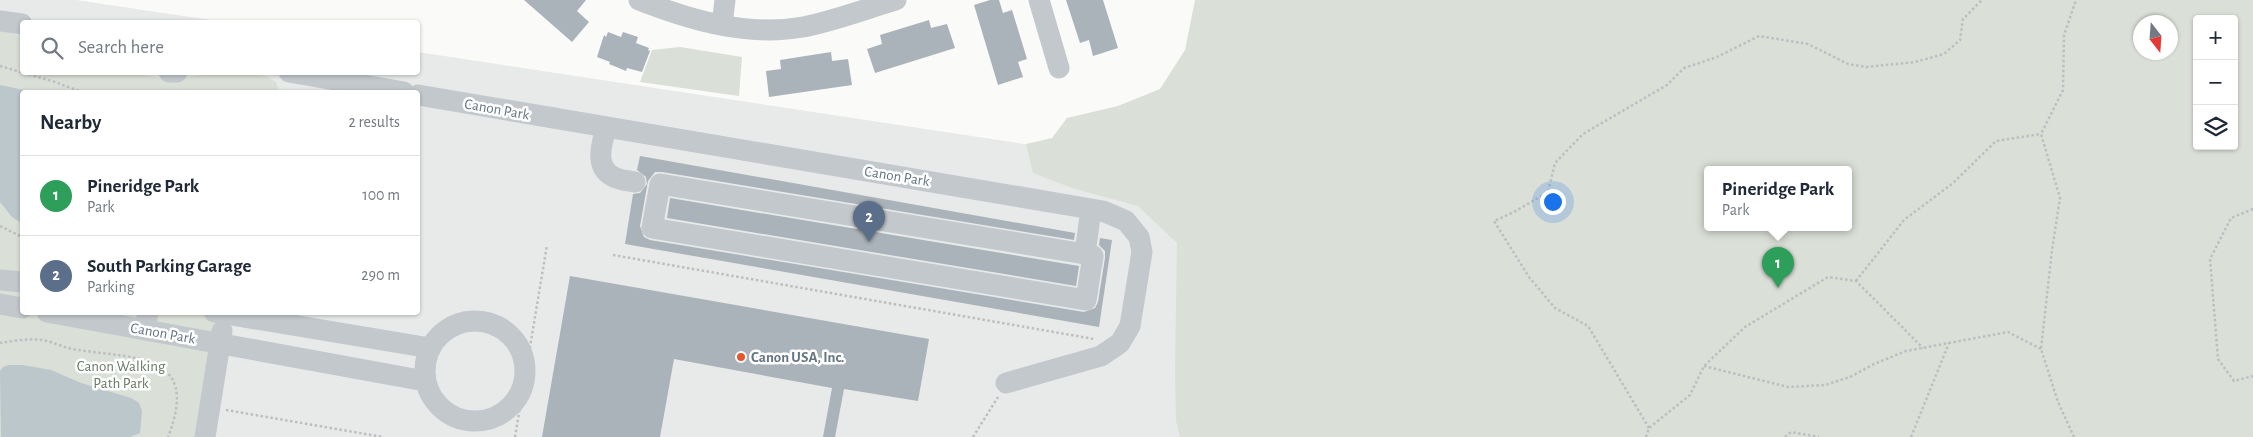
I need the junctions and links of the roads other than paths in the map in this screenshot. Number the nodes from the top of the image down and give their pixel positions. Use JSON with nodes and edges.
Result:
{"nodes":[{"id":1,"x":638,"y":0,"type":"edge"},
{"id":2,"x":725,"y":0,"type":"edge"},
{"id":3,"x":896,"y":0,"type":"edge"},
{"id":4,"x":1039,"y":0,"type":"edge"},
{"id":5,"x":0,"y":21,"type":"edge"},
{"id":6,"x":20,"y":24,"type":"edge"},
{"id":7,"x":722,"y":25,"type":"junction"},
{"id":8,"x":1059,"y":68,"type":"dead end"},
{"id":9,"x":291,"y":75,"type":"edge"},
{"id":10,"x":303,"y":75,"type":"edge"},
{"id":11,"x":289,"y":90,"type":"edge"},
{"id":12,"x":392,"y":90,"type":"edge"},
{"id":13,"x":420,"y":95,"type":"edge"},
{"id":14,"x":606,"y":128,"type":"junction"},
{"id":15,"x":635,"y":182,"type":"dead end"},
{"id":16,"x":1091,"y":209,"type":"junction"},
{"id":17,"x":1086,"y":245,"type":"junction"},
{"id":18,"x":0,"y":280,"type":"edge"},
{"id":19,"x":20,"y":282,"type":"edge"},
{"id":20,"x":0,"y":304,"type":"edge"},
{"id":21,"x":20,"y":308,"type":"edge"},
{"id":22,"x":80,"y":315,"type":"edge"},
{"id":23,"x":221,"y":315,"type":"edge"},
{"id":24,"x":233,"y":315,"type":"edge"},
{"id":25,"x":147,"y":321,"type":"edge"},
{"id":26,"x":220,"y":344,"type":"junction"},
{"id":27,"x":430,"y":348,"type":"junction"},
{"id":28,"x":425,"y":381,"type":"junction"},
{"id":29,"x":1006,"y":383,"type":"road end"},
{"id":30,"x":205,"y":437,"type":"edge"}],
"edges":[{"from":1,"to":7,"type":"street"},
{"from":2,"to":7,"type":"street"},
{"from":3,"to":7,"type":"street"},
{"from":4,"to":8,"type":"street"},
{"from":5,"to":6,"type":"street"},
{"from":9,"to":11,"type":"street"},
{"from":10,"to":12,"type":"street"},
{"from":13,"to":14,"type":"street","name":"Canon Park"},
{"from":14,"to":15,"type":"street"},
{"from":14,"to":16,"type":"street","name":"Canon Park"},
{"from":16,"to":17,"type":"street"},
{"from":16,"to":29,"type":"street","name":"Canon Park"},
{"from":17,"to":17,"type":"street"},
{"from":18,"to":19,"type":"street"},
{"from":20,"to":21,"type":"street"},
{"from":22,"to":25,"type":"street","name":"Canon Park"},
{"from":23,"to":26,"type":"street"},
{"from":24,"to":27,"type":"street"},
{"from":25,"to":26,"type":"street","name":"Canon Park"},
{"from":26,"to":28,"type":"street","name":"Canon Park"},
{"from":26,"to":30,"type":"street"},
{"from":27,"to":28,"type":"street"},
{"from":27,"to":28,"type":"street"}]}
